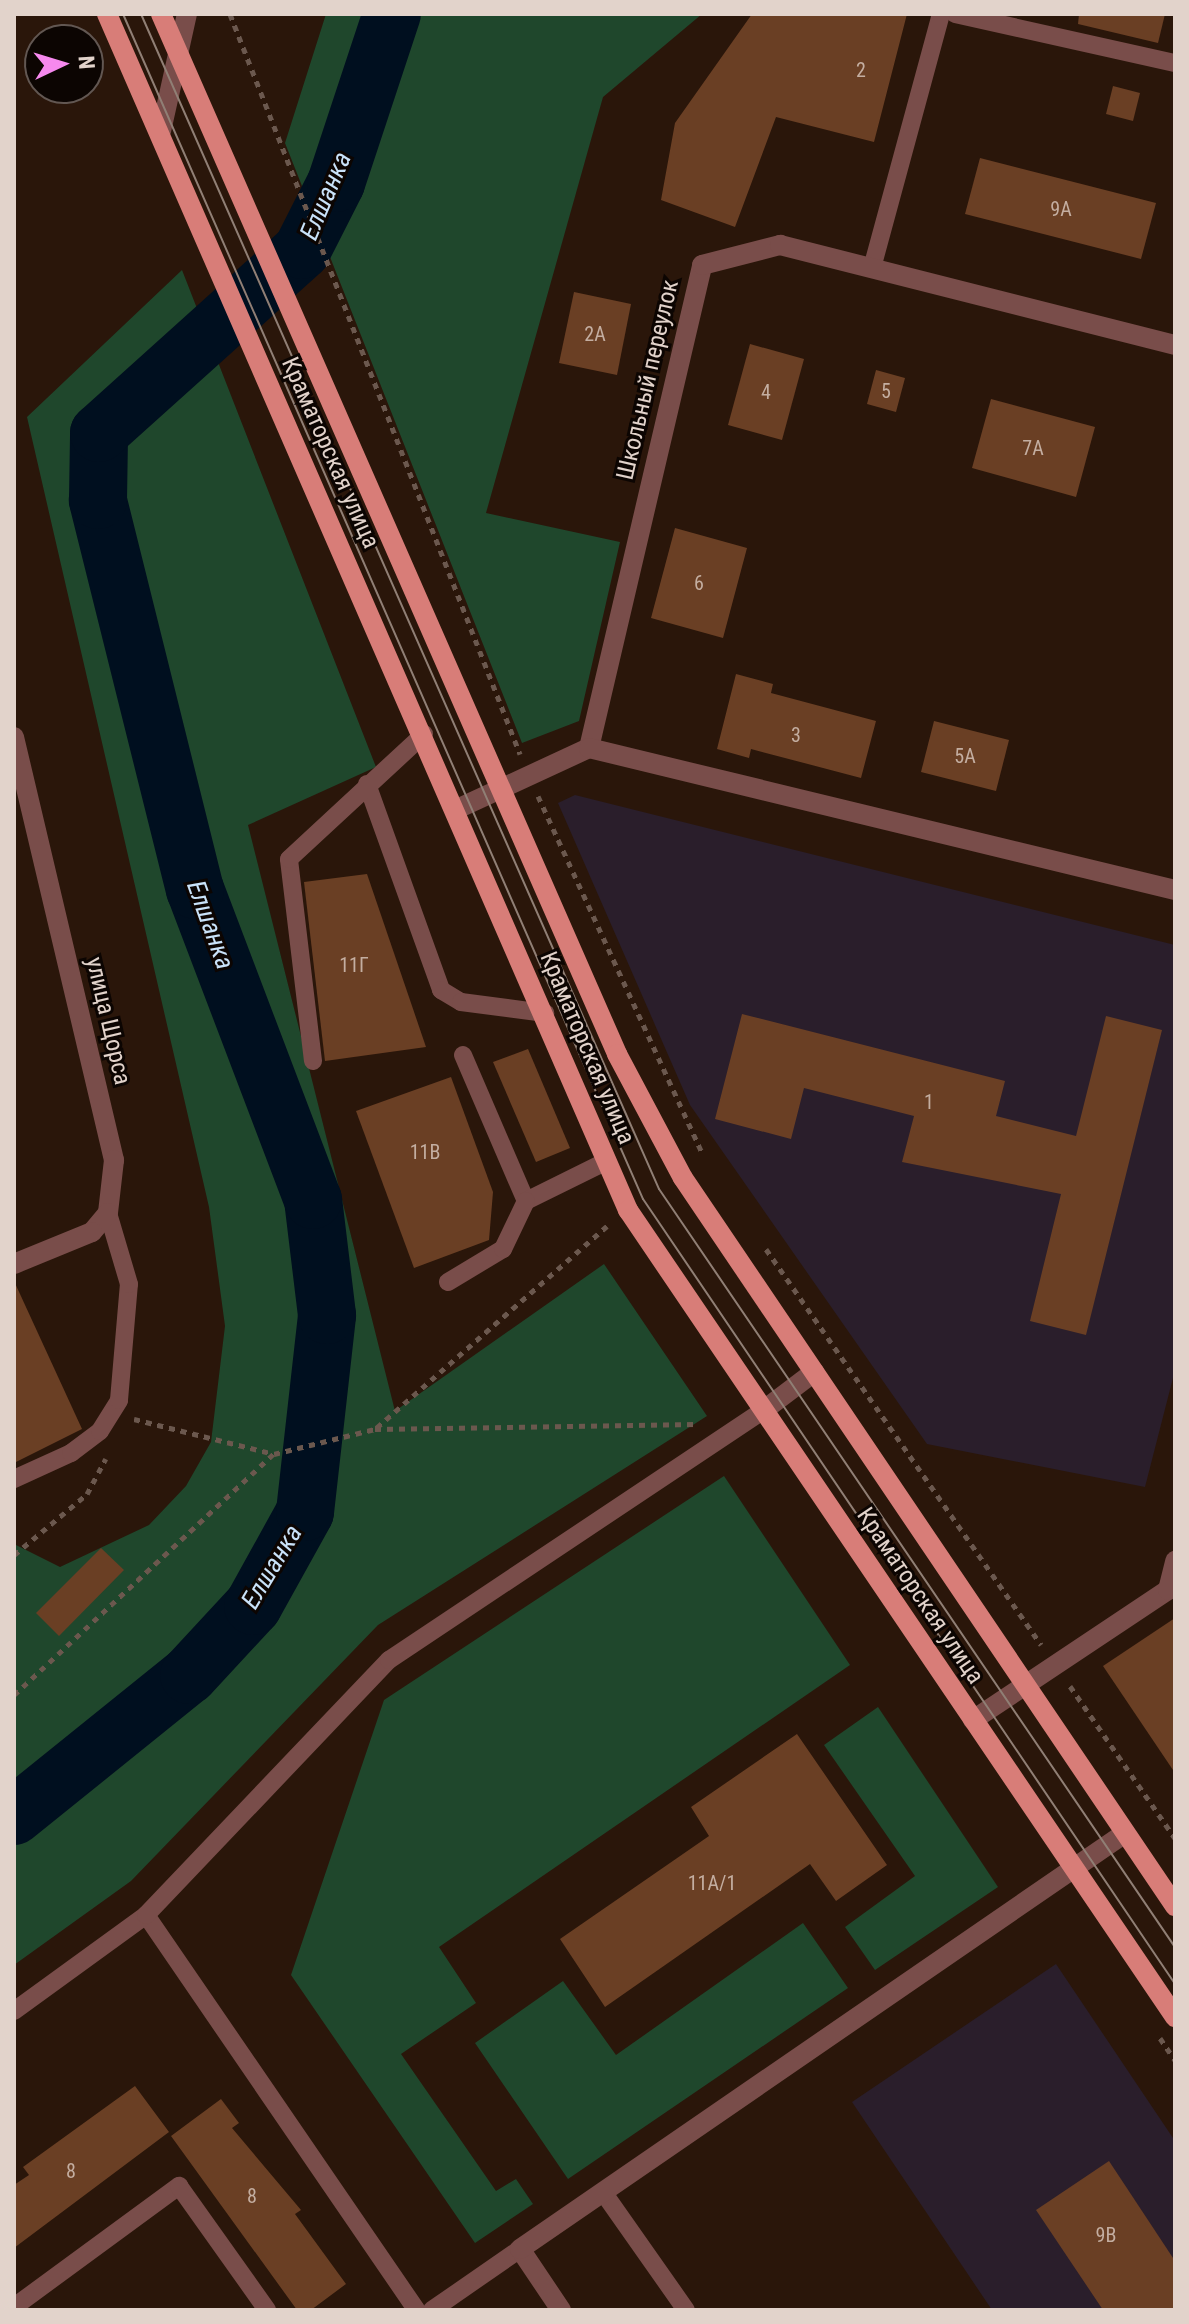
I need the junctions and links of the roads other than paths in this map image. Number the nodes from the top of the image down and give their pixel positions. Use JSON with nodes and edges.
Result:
{"nodes":[{"id":1,"x":107,"y":14,"type":"edge"},
{"id":2,"x":161,"y":14,"type":"edge"},
{"id":3,"x":187,"y":14,"type":"edge"},
{"id":4,"x":941,"y":14,"type":"edge"},
{"id":5,"x":955,"y":14,"type":"edge"},
{"id":6,"x":178,"y":55,"type":"junction"},
{"id":7,"x":1175,"y":63,"type":"edge"},
{"id":8,"x":161,"y":131,"type":"junction"},
{"id":9,"x":872,"y":268,"type":"junction"},
{"id":10,"x":1175,"y":345,"type":"edge"},
{"id":11,"x":424,"y":734,"type":"junction"},
{"id":12,"x":14,"y":737,"type":"edge"},
{"id":13,"x":589,"y":748,"type":"junction"},
{"id":14,"x":367,"y":784,"type":"junction"},
{"id":15,"x":500,"y":789,"type":"junction"},
{"id":16,"x":457,"y":809,"type":"junction"},
{"id":17,"x":1175,"y":890,"type":"edge"},
{"id":18,"x":545,"y":1013,"type":"junction"},
{"id":19,"x":463,"y":1055,"type":"dead end"},
{"id":20,"x":313,"y":1061,"type":"dead end"},
{"id":21,"x":607,"y":1161,"type":"junction"},
{"id":22,"x":526,"y":1201,"type":"junction"},
{"id":23,"x":108,"y":1213,"type":"junction"},
{"id":24,"x":14,"y":1264,"type":"edge"},
{"id":25,"x":448,"y":1282,"type":"dead end"},
{"id":26,"x":814,"y":1372,"type":"junction"},
{"id":27,"x":764,"y":1410,"type":"junction"},
{"id":28,"x":14,"y":1479,"type":"edge"},
{"id":29,"x":1175,"y":1561,"type":"edge"},
{"id":30,"x":1172,"y":1591,"type":"edge"},
{"id":31,"x":1025,"y":1685,"type":"junction"},
{"id":32,"x":973,"y":1720,"type":"junction"},
{"id":33,"x":1125,"y":1833,"type":"junction"},
{"id":34,"x":1073,"y":1868,"type":"junction"},
{"id":35,"x":1175,"y":1906,"type":"edge"},
{"id":36,"x":146,"y":1915,"type":"junction"},
{"id":37,"x":14,"y":2011,"type":"edge"},
{"id":38,"x":1175,"y":2017,"type":"edge"},
{"id":39,"x":603,"y":2192,"type":"junction"},
{"id":40,"x":520,"y":2249,"type":"junction"},
{"id":41,"x":14,"y":2307,"type":"edge"},
{"id":42,"x":267,"y":2310,"type":"edge"},
{"id":43,"x":416,"y":2310,"type":"edge"},
{"id":44,"x":432,"y":2310,"type":"edge"},
{"id":45,"x":561,"y":2310,"type":"edge"},
{"id":46,"x":686,"y":2310,"type":"edge"}],
"edges":[{"from":1,"to":8,"type":"main road","name":"Краматорская улица"},
{"from":2,"to":6,"type":"main road","name":"Краматорская улица"},
{"from":3,"to":6,"type":"street"},
{"from":4,"to":9,"type":"lane"},
{"from":5,"to":7,"type":"lane"},
{"from":6,"to":8,"type":"street"},
{"from":6,"to":15,"type":"main road","name":"Краматорская улица"},
{"from":8,"to":11,"type":"main road","name":"Краматорская улица"},
{"from":9,"to":10,"type":"street","name":"Школьный переулок"},
{"from":9,"to":13,"type":"street","name":"Школьный переулок"},
{"from":11,"to":14,"type":"lane"},
{"from":11,"to":16,"type":"main road","name":"Краматорская улица"},
{"from":12,"to":23,"type":"street","name":"улица Щорса"},
{"from":13,"to":15,"type":"street"},
{"from":13,"to":17,"type":"street"},
{"from":14,"to":18,"type":"lane"},
{"from":14,"to":20,"type":"lane"},
{"from":15,"to":16,"type":"street"},
{"from":15,"to":26,"type":"main road","name":"Краматорская улица"},
{"from":16,"to":18,"type":"main road","name":"Краматорская улица"},
{"from":18,"to":21,"type":"main road","name":"Краматорская улица"},
{"from":19,"to":22,"type":"lane"},
{"from":21,"to":22,"type":"lane"},
{"from":21,"to":27,"type":"main road","name":"Краматорская улица"},
{"from":22,"to":25,"type":"lane"},
{"from":23,"to":24,"type":"street"},
{"from":23,"to":28,"type":"lane"},
{"from":26,"to":27,"type":"street"},
{"from":26,"to":31,"type":"main road","name":"Краматорская улица"},
{"from":27,"to":32,"type":"main road","name":"Краматорская улица"},
{"from":27,"to":36,"type":"lane"},
{"from":29,"to":30,"type":"street"},
{"from":30,"to":31,"type":"street"},
{"from":31,"to":32,"type":"street"},
{"from":31,"to":33,"type":"main road","name":"Краматорская улица"},
{"from":32,"to":34,"type":"main road","name":"Краматорская улица"},
{"from":33,"to":34,"type":"street"},
{"from":33,"to":35,"type":"main road","name":"Краматорская улица"},
{"from":34,"to":38,"type":"main road","name":"Краматорская улица"},
{"from":34,"to":39,"type":"street"},
{"from":36,"to":37,"type":"lane"},
{"from":36,"to":43,"type":"lane"},
{"from":39,"to":40,"type":"street"},
{"from":39,"to":46,"type":"lane"},
{"from":40,"to":44,"type":"lane"},
{"from":40,"to":45,"type":"street"},
{"from":41,"to":42,"type":"lane"}]}
